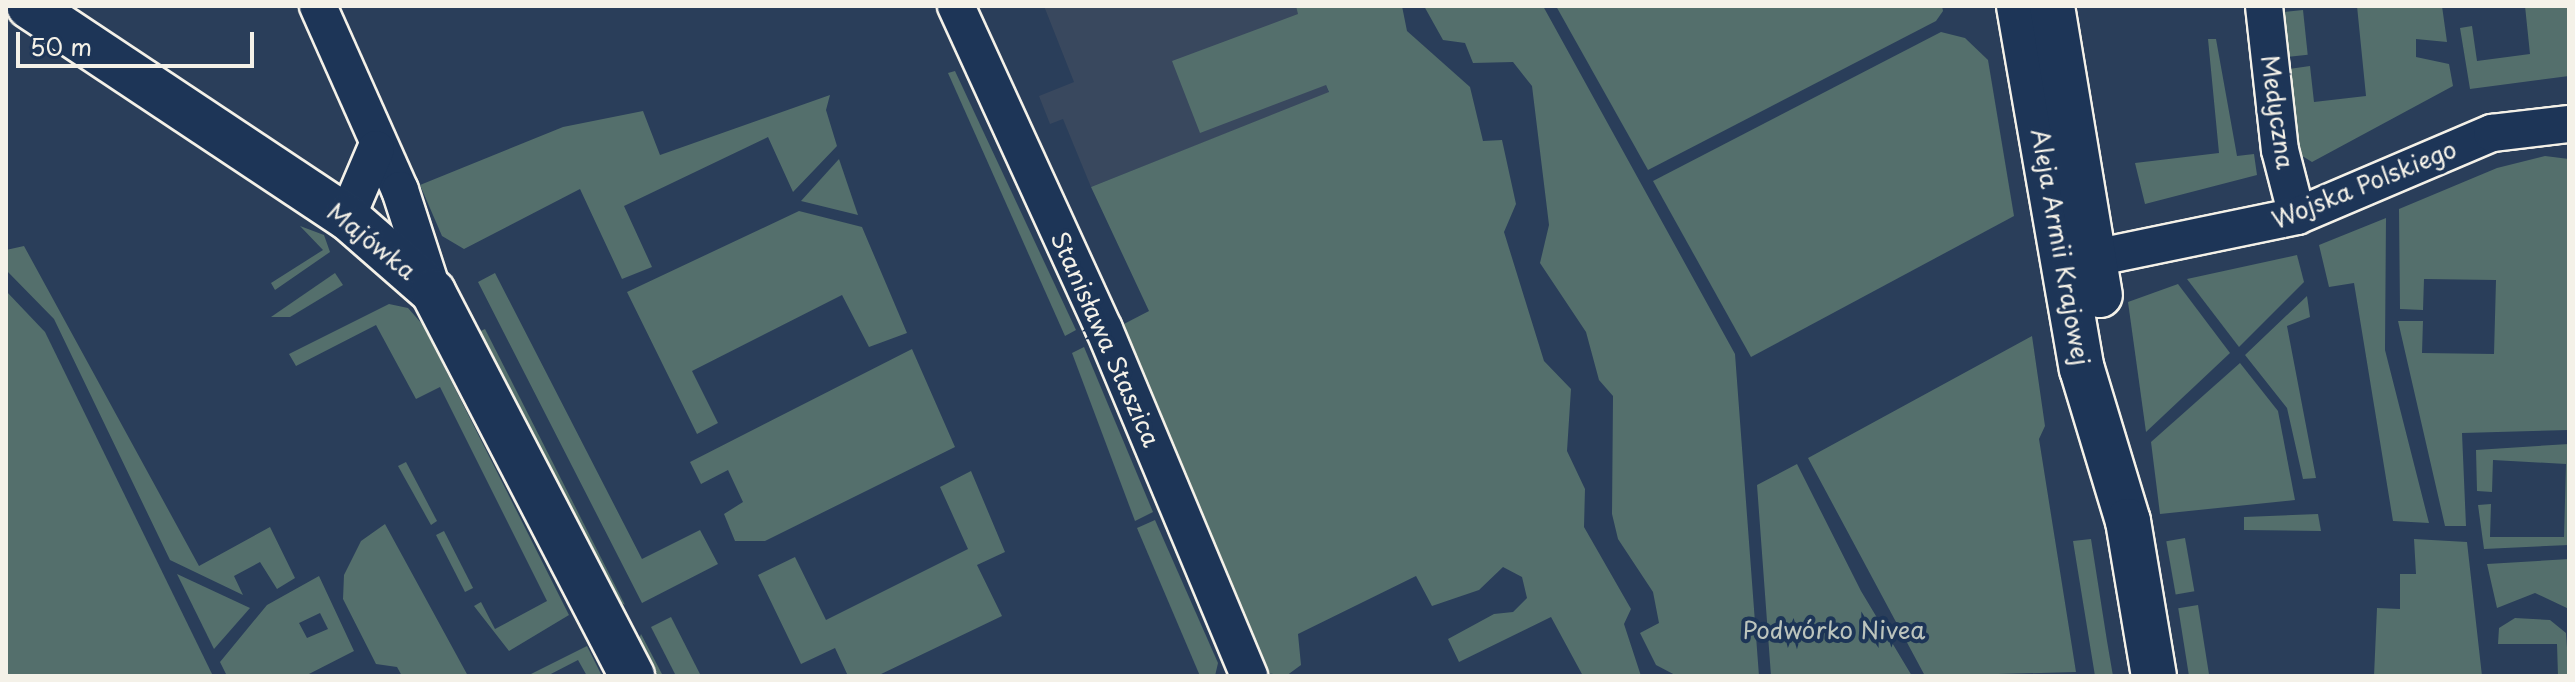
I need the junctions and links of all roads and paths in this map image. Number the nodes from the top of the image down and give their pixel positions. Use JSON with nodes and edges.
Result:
{"nodes":[{"id":1,"x":29,"y":6,"type":"edge"},
{"id":2,"x":318,"y":6,"type":"edge"},
{"id":3,"x":956,"y":6,"type":"edge"},
{"id":4,"x":2019,"y":6,"type":"edge"},
{"id":5,"x":2052,"y":6,"type":"edge"},
{"id":6,"x":2264,"y":6,"type":"edge"},
{"id":7,"x":2569,"y":124,"type":"edge"},
{"id":8,"x":376,"y":149,"type":"junction"},
{"id":9,"x":2297,"y":216,"type":"junction"},
{"id":10,"x":347,"y":217,"type":"junction"},
{"id":11,"x":2080,"y":262,"type":"junction"},
{"id":12,"x":433,"y":292,"type":"junction"},
{"id":13,"x":632,"y":676,"type":"edge"},
{"id":14,"x":1249,"y":676,"type":"edge"},
{"id":15,"x":2154,"y":676,"type":"edge"}],
"edges":[{"from":1,"to":10,"type":"street","name":"Majówka"},
{"from":2,"to":8,"type":"street"},
{"from":3,"to":14,"type":"street","name":"Stanisława Staszica"},
{"from":4,"to":11,"type":"street","name":"Aleja Armii Krajowej"},
{"from":5,"to":11,"type":"street","name":"Aleja Armii Krajowej"},
{"from":6,"to":9,"type":"street","name":"Medyczna"},
{"from":7,"to":9,"type":"street","name":"Wojska Polskiego"},
{"from":8,"to":10,"type":"street"},
{"from":8,"to":12,"type":"street"},
{"from":9,"to":11,"type":"street","name":"Wojska Polskiego"},
{"from":10,"to":12,"type":"street","name":"Majówka"},
{"from":11,"to":15,"type":"street","name":"Aleja Armii Krajowej"},
{"from":12,"to":13,"type":"street","name":"Majówka"}]}
